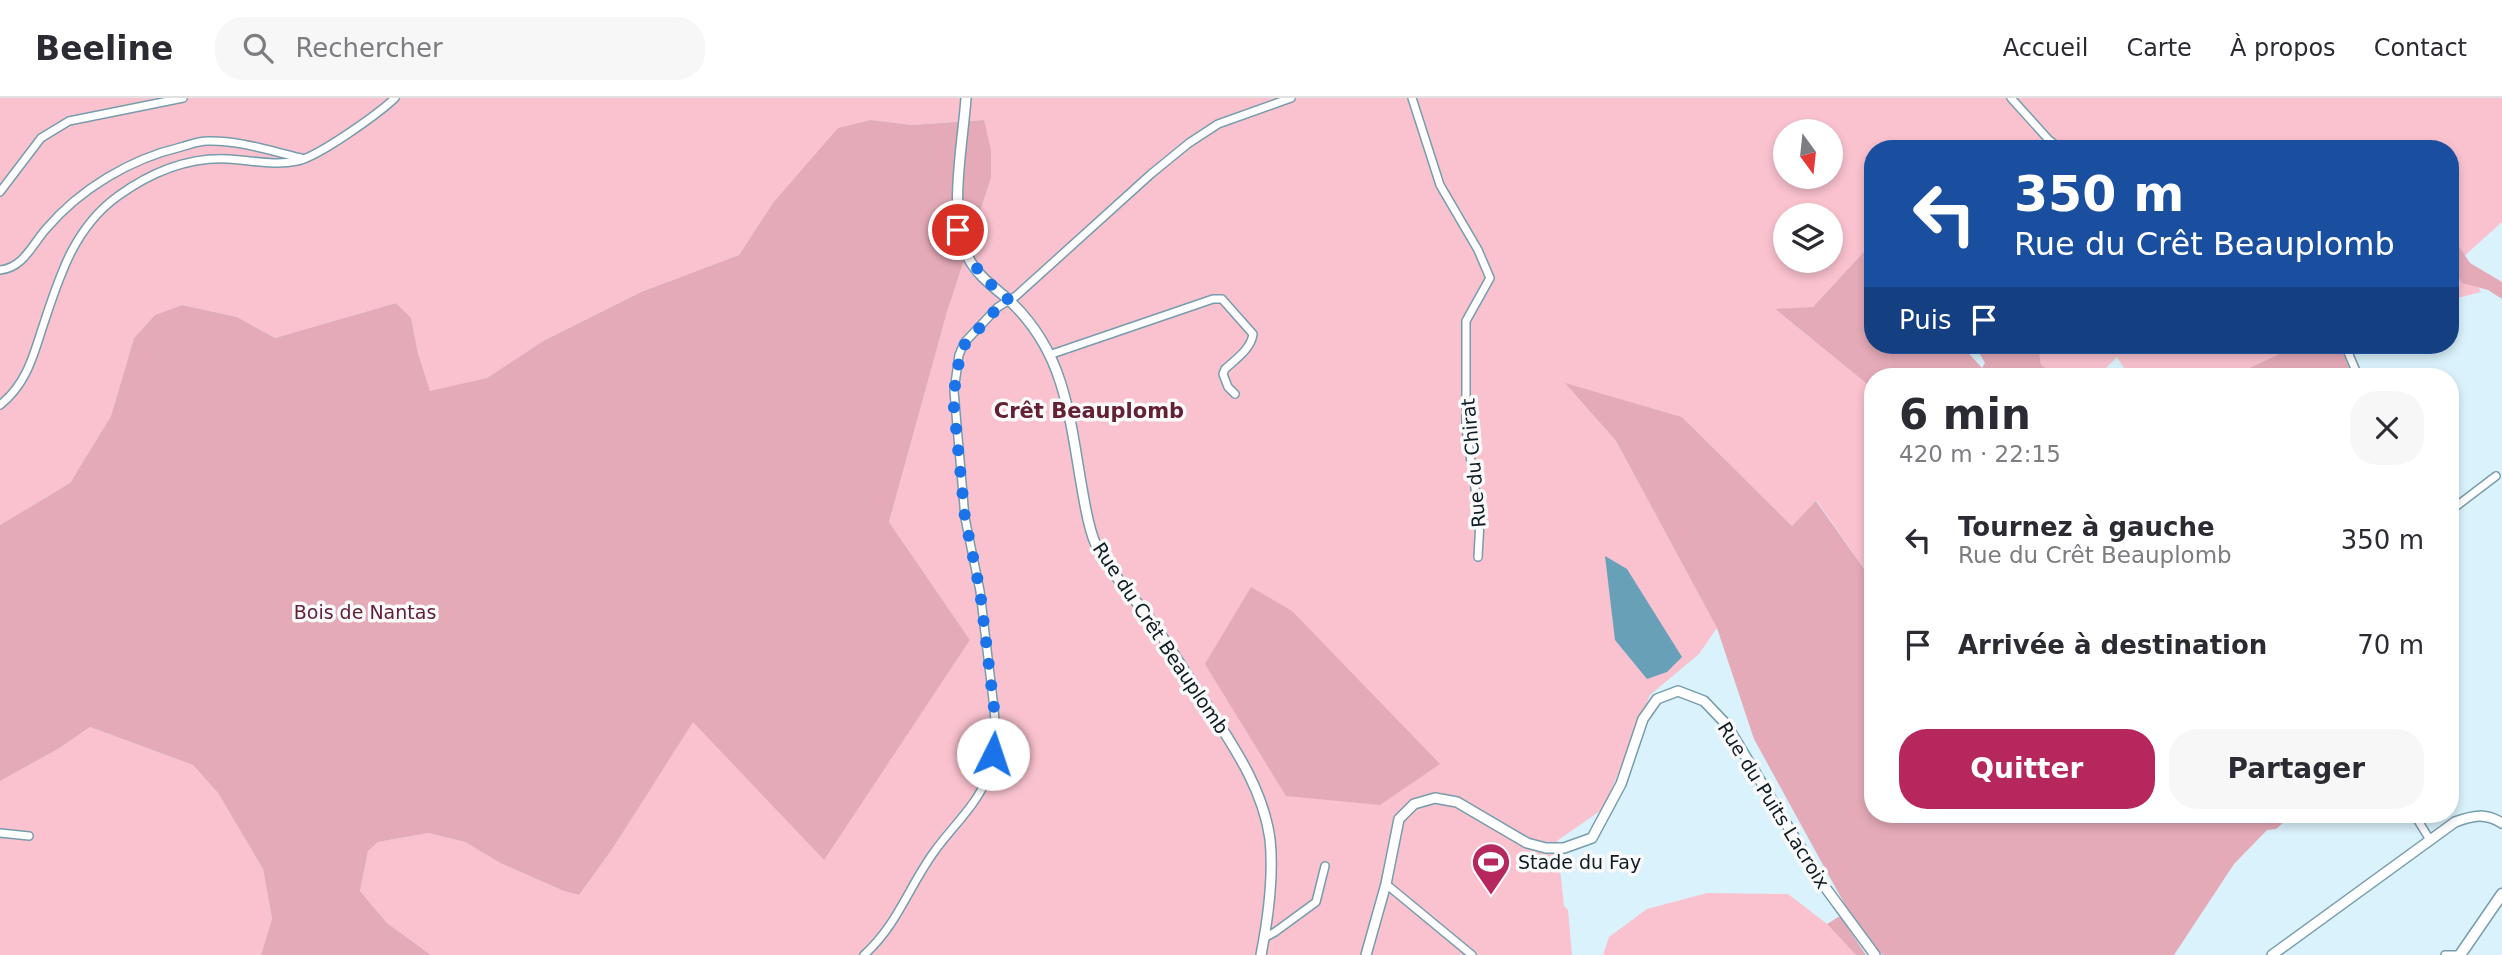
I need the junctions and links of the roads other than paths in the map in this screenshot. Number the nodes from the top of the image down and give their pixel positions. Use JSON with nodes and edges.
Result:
{"nodes":[{"id":1,"x":183,"y":98,"type":"edge"},
{"id":2,"x":395,"y":98,"type":"edge"},
{"id":3,"x":966,"y":98,"type":"edge"},
{"id":4,"x":1291,"y":98,"type":"edge"},
{"id":5,"x":1412,"y":98,"type":"edge"},
{"id":6,"x":2011,"y":98,"type":"edge"},
{"id":7,"x":2049,"y":140,"type":"edge"},
{"id":8,"x":305,"y":159,"type":"junction"},
{"id":9,"x":0,"y":192,"type":"edge"},
{"id":10,"x":0,"y":270,"type":"edge"},
{"id":11,"x":1009,"y":300,"type":"junction"},
{"id":12,"x":1049,"y":355,"type":"junction"},
{"id":13,"x":1235,"y":394,"type":"dead end"},
{"id":14,"x":0,"y":405,"type":"edge"},
{"id":15,"x":2496,"y":476,"type":"dead end"},
{"id":16,"x":2459,"y":504,"type":"edge"},
{"id":17,"x":1478,"y":557,"type":"dead end"},
{"id":18,"x":2459,"y":820,"type":"edge"},
{"id":19,"x":2420,"y":823,"type":"edge"},
{"id":20,"x":2454,"y":823,"type":"edge"},
{"id":21,"x":2502,"y":823,"type":"edge"},
{"id":22,"x":0,"y":833,"type":"edge"},
{"id":23,"x":29,"y":836,"type":"dead end"},
{"id":24,"x":2430,"y":840,"type":"junction"},
{"id":25,"x":1325,"y":866,"type":"dead end"},
{"id":26,"x":1386,"y":884,"type":"junction"},
{"id":27,"x":2502,"y":894,"type":"edge"},
{"id":28,"x":1264,"y":937,"type":"junction"},
{"id":29,"x":864,"y":955,"type":"edge"},
{"id":30,"x":1261,"y":955,"type":"edge"},
{"id":31,"x":1366,"y":955,"type":"edge"},
{"id":32,"x":1472,"y":955,"type":"edge"},
{"id":33,"x":1875,"y":955,"type":"edge"},
{"id":34,"x":2272,"y":955,"type":"edge"},
{"id":35,"x":2445,"y":955,"type":"edge"},
{"id":36,"x":2460,"y":955,"type":"edge"}],
"edges":[{"from":1,"to":9,"type":"street"},
{"from":2,"to":8,"type":"street"},
{"from":3,"to":11,"type":"street","name":"Rue du Crêt Beauplomb"},
{"from":4,"to":11,"type":"street"},
{"from":5,"to":17,"type":"street","name":"Rue du Chirat"},
{"from":6,"to":7,"type":"street"},
{"from":8,"to":10,"type":"street"},
{"from":8,"to":14,"type":"street"},
{"from":11,"to":12,"type":"street","name":"Rue du Crêt Beauplomb"},
{"from":11,"to":29,"type":"street"},
{"from":12,"to":13,"type":"street"},
{"from":12,"to":28,"type":"street","name":"Rue du Crêt Beauplomb"},
{"from":15,"to":16,"type":"street"},
{"from":18,"to":21,"type":"street"},
{"from":19,"to":24,"type":"street"},
{"from":20,"to":24,"type":"street"},
{"from":22,"to":23,"type":"street"},
{"from":24,"to":34,"type":"street"},
{"from":25,"to":28,"type":"street"},
{"from":26,"to":31,"type":"street","name":"Rue du Puits Lacroix"},
{"from":26,"to":32,"type":"street"},
{"from":26,"to":33,"type":"street","name":"Rue du Puits Lacroix"},
{"from":27,"to":36,"type":"main road"},
{"from":28,"to":30,"type":"street","name":"Rue du Crêt Beauplomb"},
{"from":35,"to":36,"type":"street"}]}
